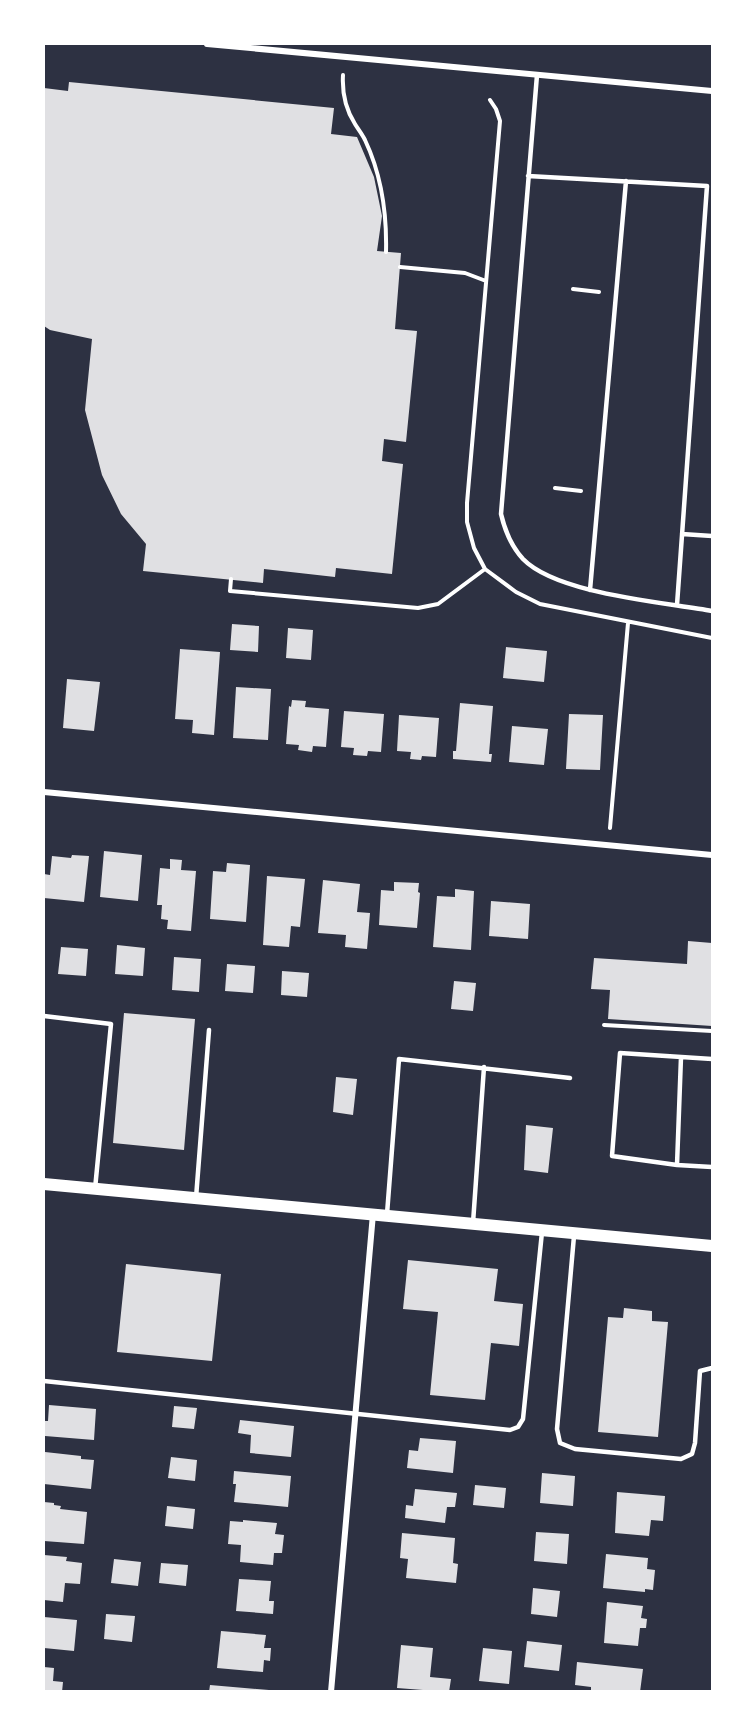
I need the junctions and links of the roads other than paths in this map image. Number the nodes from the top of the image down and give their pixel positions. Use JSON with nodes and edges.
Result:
{"nodes":[{"id":1,"x":207,"y":44,"type":"edge"},
{"id":2,"x":537,"y":75,"type":"junction"},
{"id":3,"x":712,"y":91,"type":"edge"},
{"id":4,"x":528,"y":176,"type":"junction"},
{"id":5,"x":626,"y":181,"type":"junction"},
{"id":6,"x":710,"y":187,"type":"edge"},
{"id":7,"x":682,"y":534,"type":"junction"},
{"id":8,"x":712,"y":536,"type":"edge"},
{"id":9,"x":590,"y":591,"type":"junction"},
{"id":10,"x":677,"y":605,"type":"junction"},
{"id":11,"x":712,"y":611,"type":"edge"},
{"id":12,"x":44,"y":792,"type":"edge"},
{"id":13,"x":712,"y":855,"type":"edge"},
{"id":14,"x":44,"y":1016,"type":"edge"},
{"id":15,"x":209,"y":1030,"type":"dead end"},
{"id":16,"x":681,"y":1057,"type":"junction"},
{"id":17,"x":712,"y":1059,"type":"edge"},
{"id":18,"x":484,"y":1068,"type":"junction"},
{"id":19,"x":570,"y":1078,"type":"dead end"},
{"id":20,"x":677,"y":1165,"type":"junction"},
{"id":21,"x":712,"y":1167,"type":"edge"},
{"id":22,"x":44,"y":1184,"type":"edge"},
{"id":23,"x":95,"y":1189,"type":"junction"},
{"id":24,"x":196,"y":1198,"type":"junction"},
{"id":25,"x":373,"y":1213,"type":"junction"},
{"id":26,"x":387,"y":1214,"type":"junction"},
{"id":27,"x":473,"y":1223,"type":"junction"},
{"id":28,"x":542,"y":1230,"type":"junction"},
{"id":29,"x":574,"y":1233,"type":"junction"},
{"id":30,"x":712,"y":1246,"type":"edge"},
{"id":31,"x":712,"y":1368,"type":"edge"},
{"id":32,"x":44,"y":1381,"type":"edge"},
{"id":33,"x":355,"y":1412,"type":"junction"},
{"id":34,"x":331,"y":1692,"type":"edge"}],
"edges":[{"from":1,"to":2,"type":"street"},
{"from":2,"to":3,"type":"street"},
{"from":2,"to":4,"type":"lane"},
{"from":4,"to":5,"type":"lane"},
{"from":4,"to":9,"type":"lane"},
{"from":5,"to":6,"type":"lane"},
{"from":5,"to":9,"type":"lane"},
{"from":6,"to":7,"type":"lane"},
{"from":7,"to":8,"type":"lane"},
{"from":7,"to":10,"type":"lane"},
{"from":9,"to":10,"type":"lane"},
{"from":10,"to":11,"type":"lane"},
{"from":12,"to":13,"type":"street"},
{"from":14,"to":23,"type":"lane"},
{"from":15,"to":24,"type":"lane"},
{"from":16,"to":17,"type":"lane"},
{"from":16,"to":20,"type":"lane"},
{"from":16,"to":20,"type":"lane"},
{"from":18,"to":19,"type":"lane"},
{"from":18,"to":26,"type":"lane"},
{"from":18,"to":27,"type":"lane"},
{"from":20,"to":21,"type":"lane"},
{"from":22,"to":23,"type":"main road"},
{"from":23,"to":24,"type":"main road"},
{"from":24,"to":25,"type":"main road"},
{"from":25,"to":26,"type":"main road"},
{"from":25,"to":33,"type":"street"},
{"from":26,"to":27,"type":"main road"},
{"from":27,"to":28,"type":"main road"},
{"from":28,"to":29,"type":"main road"},
{"from":28,"to":33,"type":"lane"},
{"from":29,"to":30,"type":"main road"},
{"from":29,"to":31,"type":"lane"},
{"from":32,"to":33,"type":"lane"},
{"from":33,"to":34,"type":"street"}]}
